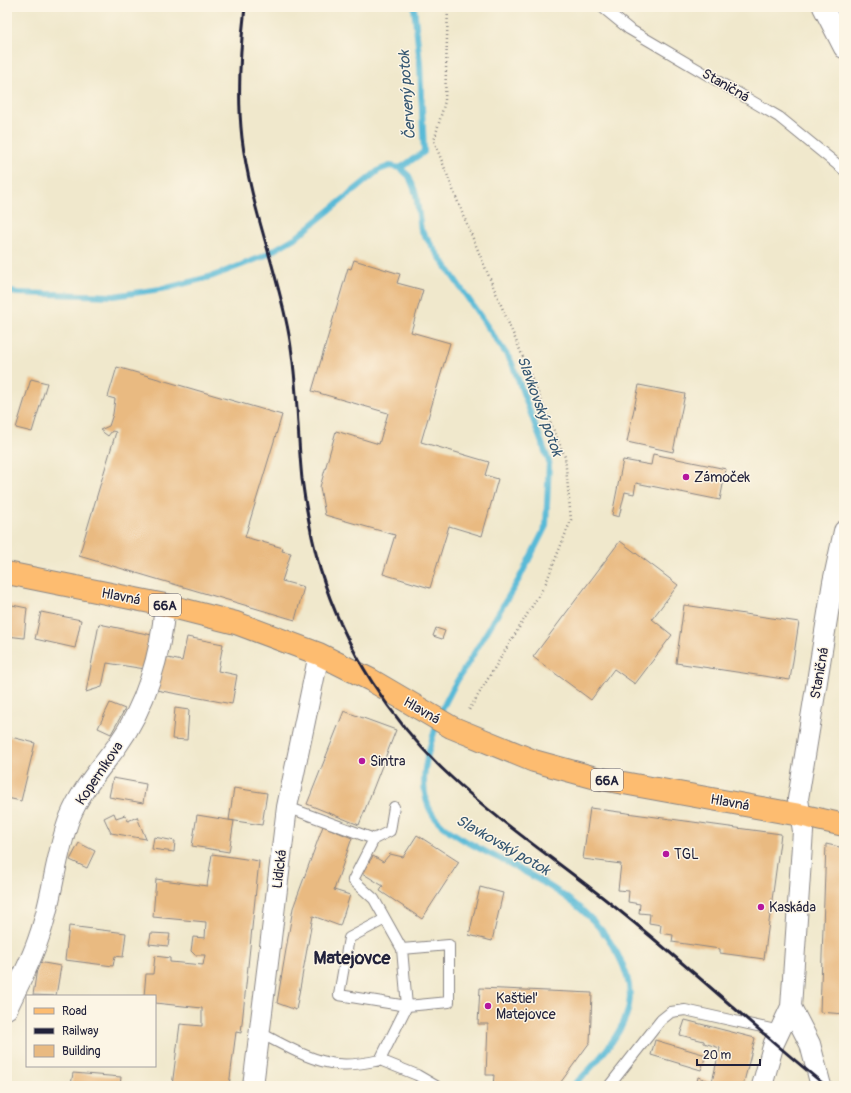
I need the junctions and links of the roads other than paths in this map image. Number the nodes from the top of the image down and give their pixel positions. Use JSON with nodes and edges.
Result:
{"nodes":[{"id":1,"x":602,"y":7,"type":"edge"},
{"id":2,"x":823,"y":7,"type":"edge"},
{"id":3,"x":844,"y":48,"type":"edge"},
{"id":4,"x":844,"y":170,"type":"edge"},
{"id":5,"x":844,"y":531,"type":"edge"},
{"id":6,"x":7,"y":573,"type":"edge"},
{"id":7,"x":165,"y":605,"type":"junction"},
{"id":8,"x":837,"y":607,"type":"edge"},
{"id":9,"x":319,"y":654,"type":"junction"},
{"id":10,"x":287,"y":807,"type":"junction"},
{"id":11,"x":394,"y":807,"type":"dead end"},
{"id":12,"x":802,"y":823,"type":"junction"},
{"id":13,"x":844,"y":825,"type":"edge"},
{"id":14,"x":374,"y":839,"type":"junction"},
{"id":15,"x":385,"y":919,"type":"junction"},
{"id":16,"x":402,"y":949,"type":"junction"},
{"id":17,"x":407,"y":1006,"type":"junction"},
{"id":18,"x":791,"y":1007,"type":"junction"},
{"id":19,"x":7,"y":1009,"type":"edge"},
{"id":20,"x":258,"y":1032,"type":"junction"},
{"id":21,"x":777,"y":1037,"type":"junction"},
{"id":22,"x":380,"y":1060,"type":"junction"},
{"id":23,"x":821,"y":1084,"type":"edge"},
{"id":24,"x":253,"y":1086,"type":"edge"},
{"id":25,"x":436,"y":1086,"type":"edge"},
{"id":26,"x":609,"y":1086,"type":"edge"},
{"id":27,"x":762,"y":1086,"type":"edge"}],
"edges":[{"from":1,"to":4,"type":"lane","name":"Staničná"},
{"from":2,"to":3,"type":"street"},
{"from":5,"to":8,"type":"street","name":"Staničná"},
{"from":6,"to":7,"type":"main road","name":"Hlavná","number":"66A"},
{"from":7,"to":9,"type":"main road","name":"Hlavná","number":"66A"},
{"from":7,"to":19,"type":"street","name":"Koperníkova"},
{"from":8,"to":12,"type":"street","name":"Staničná"},
{"from":9,"to":10,"type":"street","name":"Lidická"},
{"from":9,"to":12,"type":"main road","name":"Hlavná","number":"66A"},
{"from":10,"to":14,"type":"lane"},
{"from":10,"to":20,"type":"street","name":"Lidická"},
{"from":11,"to":14,"type":"lane"},
{"from":12,"to":13,"type":"main road","name":"Hlavná","number":"66A"},
{"from":12,"to":18,"type":"street","name":"Staničná"},
{"from":14,"to":15,"type":"lane"},
{"from":15,"to":16,"type":"lane"},
{"from":15,"to":17,"type":"lane"},
{"from":16,"to":17,"type":"lane"},
{"from":16,"to":17,"type":"lane"},
{"from":17,"to":22,"type":"lane"},
{"from":18,"to":21,"type":"street"},
{"from":18,"to":23,"type":"street"},
{"from":20,"to":22,"type":"lane"},
{"from":20,"to":24,"type":"street","name":"Lidická"},
{"from":21,"to":26,"type":"lane"},
{"from":21,"to":27,"type":"street"},
{"from":22,"to":25,"type":"lane"}]}
